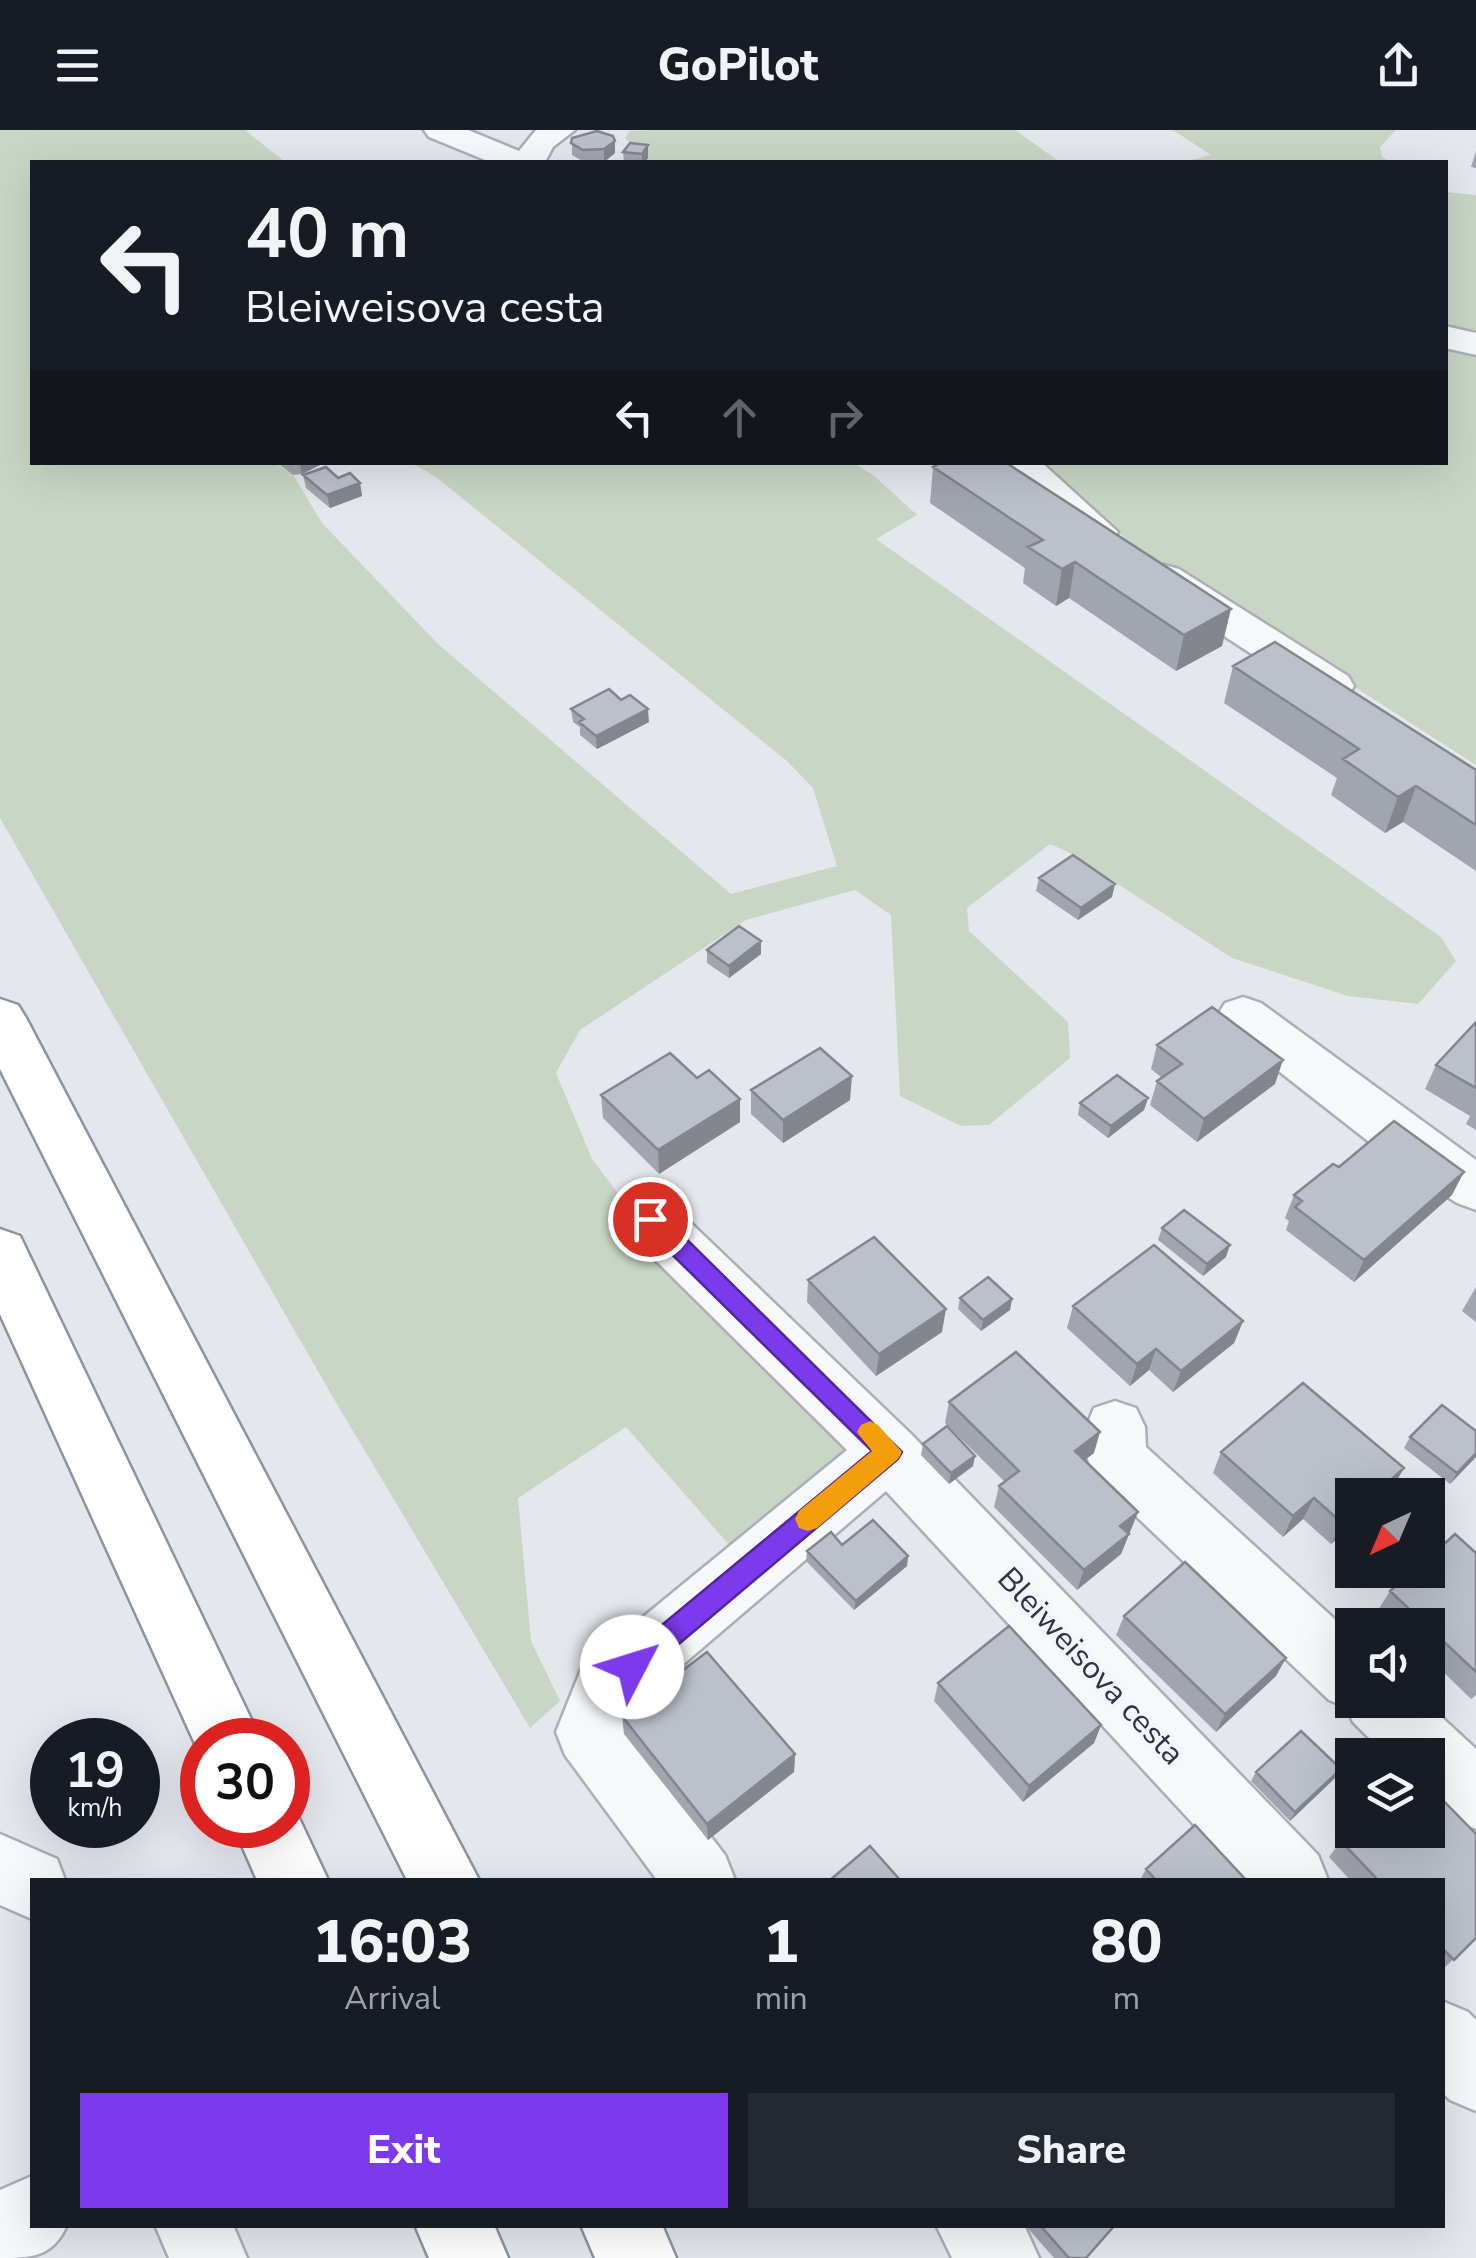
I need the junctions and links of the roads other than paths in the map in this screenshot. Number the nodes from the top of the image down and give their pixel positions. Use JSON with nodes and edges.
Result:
{"nodes":[{"id":1,"x":440,"y":130,"type":"edge"},
{"id":2,"x":558,"y":130,"type":"edge"},
{"id":3,"x":511,"y":160,"type":"edge"},
{"id":4,"x":530,"y":160,"type":"edge"},
{"id":5,"x":1448,"y":338,"type":"edge"},
{"id":6,"x":1476,"y":344,"type":"edge"},
{"id":7,"x":1020,"y":465,"type":"edge"},
{"id":8,"x":1360,"y":704,"type":"edge"},
{"id":9,"x":1243,"y":1016,"type":"dead end"},
{"id":10,"x":0,"y":1018,"type":"edge"},
{"id":11,"x":1476,"y":1188,"type":"edge"},
{"id":12,"x":650,"y":1219,"type":"dead end"},
{"id":13,"x":0,"y":1252,"type":"edge"},
{"id":14,"x":1115,"y":1427,"type":"dead end"},
{"id":15,"x":890,"y":1452,"type":"junction"},
{"id":16,"x":1335,"y":1662,"type":"edge"},
{"id":17,"x":218,"y":1718,"type":"edge"},
{"id":18,"x":1395,"y":1718,"type":"edge"},
{"id":19,"x":1476,"y":1795,"type":"edge"},
{"id":20,"x":278,"y":1848,"type":"edge"},
{"id":21,"x":0,"y":1869,"type":"edge"},
{"id":22,"x":292,"y":1878,"type":"edge"},
{"id":23,"x":443,"y":1878,"type":"edge"},
{"id":24,"x":699,"y":1878,"type":"edge"},
{"id":25,"x":1291,"y":1878,"type":"edge"},
{"id":26,"x":30,"y":1883,"type":"edge"},
{"id":27,"x":1445,"y":2041,"type":"edge"},
{"id":28,"x":1476,"y":2074,"type":"edge"},
{"id":29,"x":30,"y":2217,"type":"edge"},
{"id":30,"x":195,"y":2228,"type":"edge"},
{"id":31,"x":455,"y":2228,"type":"edge"},
{"id":32,"x":622,"y":2228,"type":"edge"},
{"id":33,"x":977,"y":2228,"type":"edge"},
{"id":34,"x":0,"y":2233,"type":"edge"},
{"id":35,"x":208,"y":2258,"type":"edge"},
{"id":36,"x":469,"y":2258,"type":"edge"},
{"id":37,"x":637,"y":2258,"type":"edge"},
{"id":38,"x":1000,"y":2258,"type":"edge"}],
"edges":[{"from":1,"to":3,"type":"street"},
{"from":2,"to":4,"type":"street"},
{"from":5,"to":6,"type":"street"},
{"from":7,"to":8,"type":"street"},
{"from":9,"to":11,"type":"street"},
{"from":10,"to":23,"type":"highway"},
{"from":12,"to":15,"type":"street","name":"Bleiweisova cesta"},
{"from":13,"to":17,"type":"highway"},
{"from":14,"to":16,"type":"street"},
{"from":15,"to":24,"type":"street"},
{"from":15,"to":25,"type":"street","name":"Bleiweisova cesta"},
{"from":18,"to":19,"type":"street"},
{"from":20,"to":22,"type":"highway"},
{"from":21,"to":26,"type":"street"},
{"from":27,"to":28,"type":"street"},
{"from":29,"to":34,"type":"street"},
{"from":30,"to":35,"type":"street"},
{"from":31,"to":36,"type":"highway"},
{"from":32,"to":37,"type":"highway"},
{"from":33,"to":38,"type":"street"}]}
